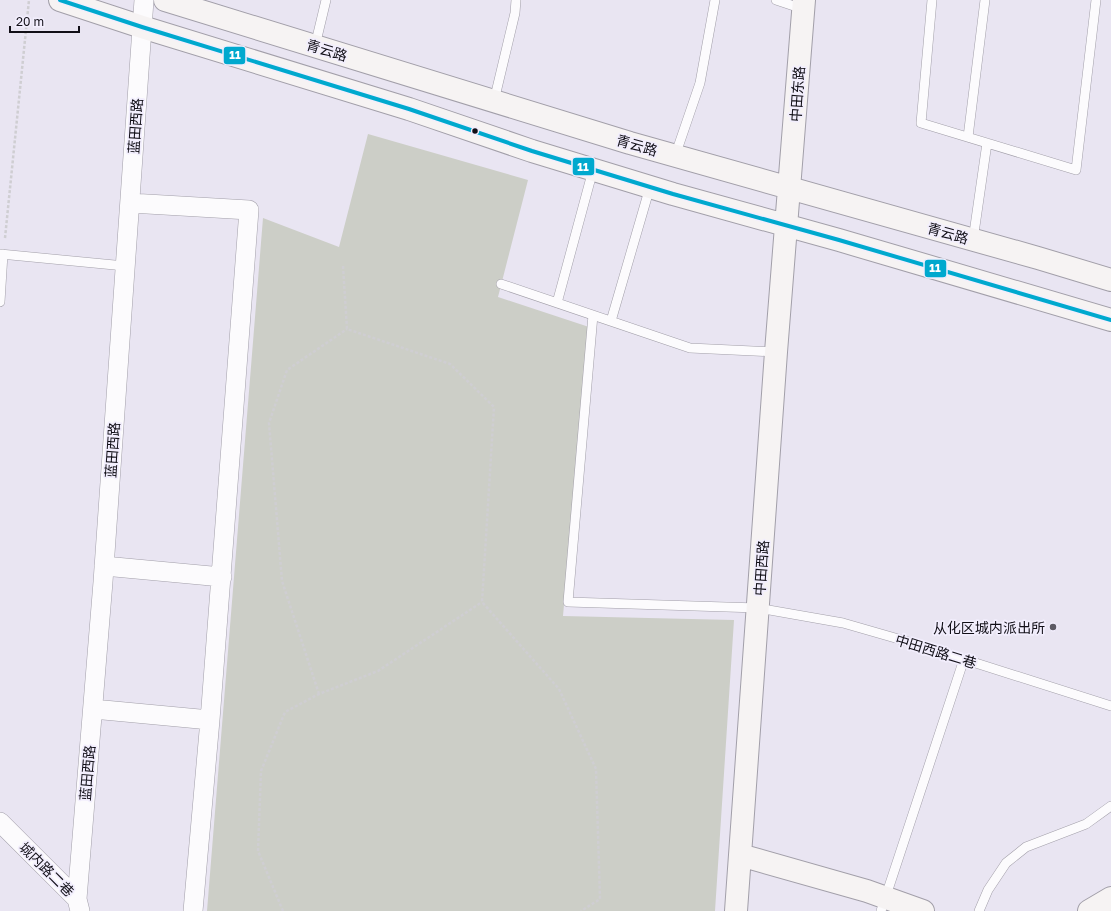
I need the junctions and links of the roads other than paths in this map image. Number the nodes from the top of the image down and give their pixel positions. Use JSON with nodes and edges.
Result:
{"nodes":[{"id":1,"x":60,"y":0,"type":"edge"},
{"id":2,"x":144,"y":0,"type":"edge"},
{"id":3,"x":165,"y":0,"type":"edge"},
{"id":4,"x":326,"y":0,"type":"edge"},
{"id":5,"x":516,"y":0,"type":"edge"},
{"id":6,"x":715,"y":0,"type":"edge"},
{"id":7,"x":776,"y":0,"type":"edge"},
{"id":8,"x":932,"y":0,"type":"edge"},
{"id":9,"x":985,"y":0,"type":"edge"},
{"id":10,"x":1096,"y":0,"type":"edge"},
{"id":11,"x":804,"y":4,"type":"edge"},
{"id":12,"x":142,"y":27,"type":"junction"},
{"id":13,"x":315,"y":46,"type":"junction"},
{"id":14,"x":494,"y":101,"type":"junction"},
{"id":15,"x":968,"y":137,"type":"junction"},
{"id":16,"x":987,"y":143,"type":"junction"},
{"id":17,"x":675,"y":156,"type":"junction"},
{"id":18,"x":593,"y":170,"type":"junction"},
{"id":19,"x":650,"y":187,"type":"junction"},
{"id":20,"x":790,"y":189,"type":"junction"},
{"id":21,"x":130,"y":203,"type":"junction"},
{"id":22,"x":787,"y":225,"type":"junction"},
{"id":23,"x":973,"y":240,"type":"junction"},
{"id":24,"x":2,"y":254,"type":"edge"},
{"id":25,"x":125,"y":266,"type":"junction"},
{"id":26,"x":1111,"y":280,"type":"edge"},
{"id":27,"x":501,"y":284,"type":"dead end"},
{"id":28,"x":0,"y":302,"type":"edge"},
{"id":29,"x":557,"y":303,"type":"junction"},
{"id":30,"x":593,"y":315,"type":"junction"},
{"id":31,"x":1111,"y":320,"type":"edge"},
{"id":32,"x":611,"y":321,"type":"junction"},
{"id":33,"x":776,"y":352,"type":"junction"},
{"id":34,"x":104,"y":566,"type":"junction"},
{"id":35,"x":222,"y":577,"type":"junction"},
{"id":36,"x":758,"y":608,"type":"junction"},
{"id":37,"x":964,"y":659,"type":"junction"},
{"id":38,"x":1111,"y":706,"type":"edge"},
{"id":39,"x":92,"y":709,"type":"junction"},
{"id":40,"x":210,"y":720,"type":"junction"},
{"id":41,"x":1111,"y":806,"type":"edge"},
{"id":42,"x":0,"y":822,"type":"edge"},
{"id":43,"x":740,"y":855,"type":"junction"},
{"id":44,"x":1111,"y":898,"type":"edge"},
{"id":45,"x":883,"y":904,"type":"edge"},
{"id":46,"x":78,"y":905,"type":"edge"},
{"id":47,"x":193,"y":911,"type":"edge"},
{"id":48,"x":736,"y":911,"type":"edge"},
{"id":49,"x":923,"y":911,"type":"edge"},
{"id":50,"x":979,"y":911,"type":"edge"},
{"id":51,"x":1089,"y":911,"type":"edge"}],
"edges":[{"from":1,"to":12,"type":"main road"},
{"from":2,"to":12,"type":"street","name":"蓝田西路"},
{"from":3,"to":13,"type":"main road","name":"青云路"},
{"from":4,"to":13,"type":"lane"},
{"from":5,"to":14,"type":"lane"},
{"from":6,"to":17,"type":"lane"},
{"from":7,"to":11,"type":"lane"},
{"from":8,"to":15,"type":"lane"},
{"from":9,"to":15,"type":"lane"},
{"from":10,"to":16,"type":"lane"},
{"from":11,"to":20,"type":"main road","name":"中田东路"},
{"from":12,"to":18,"type":"main road"},
{"from":12,"to":21,"type":"street","name":"蓝田西路"},
{"from":13,"to":14,"type":"main road","name":"青云路"},
{"from":14,"to":17,"type":"main road","name":"青云路"},
{"from":15,"to":16,"type":"lane"},
{"from":16,"to":23,"type":"lane"},
{"from":17,"to":20,"type":"main road","name":"青云路"},
{"from":18,"to":19,"type":"main road"},
{"from":18,"to":29,"type":"lane"},
{"from":19,"to":22,"type":"main road"},
{"from":19,"to":32,"type":"lane"},
{"from":20,"to":22,"type":"main road","name":"中田东路"},
{"from":20,"to":23,"type":"main road","name":"青云路"},
{"from":21,"to":25,"type":"street","name":"蓝田西路"},
{"from":21,"to":35,"type":"street"},
{"from":22,"to":31,"type":"main road"},
{"from":22,"to":33,"type":"main road","name":"中田西路"},
{"from":23,"to":26,"type":"main road","name":"青云路"},
{"from":24,"to":25,"type":"lane"},
{"from":24,"to":28,"type":"lane"},
{"from":25,"to":34,"type":"street","name":"蓝田西路"},
{"from":27,"to":29,"type":"lane"},
{"from":29,"to":30,"type":"lane"},
{"from":30,"to":32,"type":"lane"},
{"from":30,"to":36,"type":"lane","name":"中田西路二巷"},
{"from":32,"to":33,"type":"lane"},
{"from":33,"to":36,"type":"main road","name":"中田西路"},
{"from":34,"to":35,"type":"street"},
{"from":34,"to":39,"type":"street","name":"蓝田西路"},
{"from":35,"to":40,"type":"street"},
{"from":36,"to":37,"type":"lane","name":"中田西路二巷"},
{"from":36,"to":43,"type":"main road","name":"中田西路"},
{"from":37,"to":38,"type":"lane","name":"中田西路二巷"},
{"from":37,"to":45,"type":"lane"},
{"from":39,"to":40,"type":"street"},
{"from":39,"to":46,"type":"street","name":"蓝田西路"},
{"from":40,"to":47,"type":"street"},
{"from":41,"to":50,"type":"lane"},
{"from":42,"to":46,"type":"street","name":"城内路二巷"},
{"from":43,"to":45,"type":"main road"},
{"from":43,"to":48,"type":"main road","name":"中田西路"},
{"from":44,"to":51,"type":"main road"},
{"from":45,"to":49,"type":"main road"}]}
